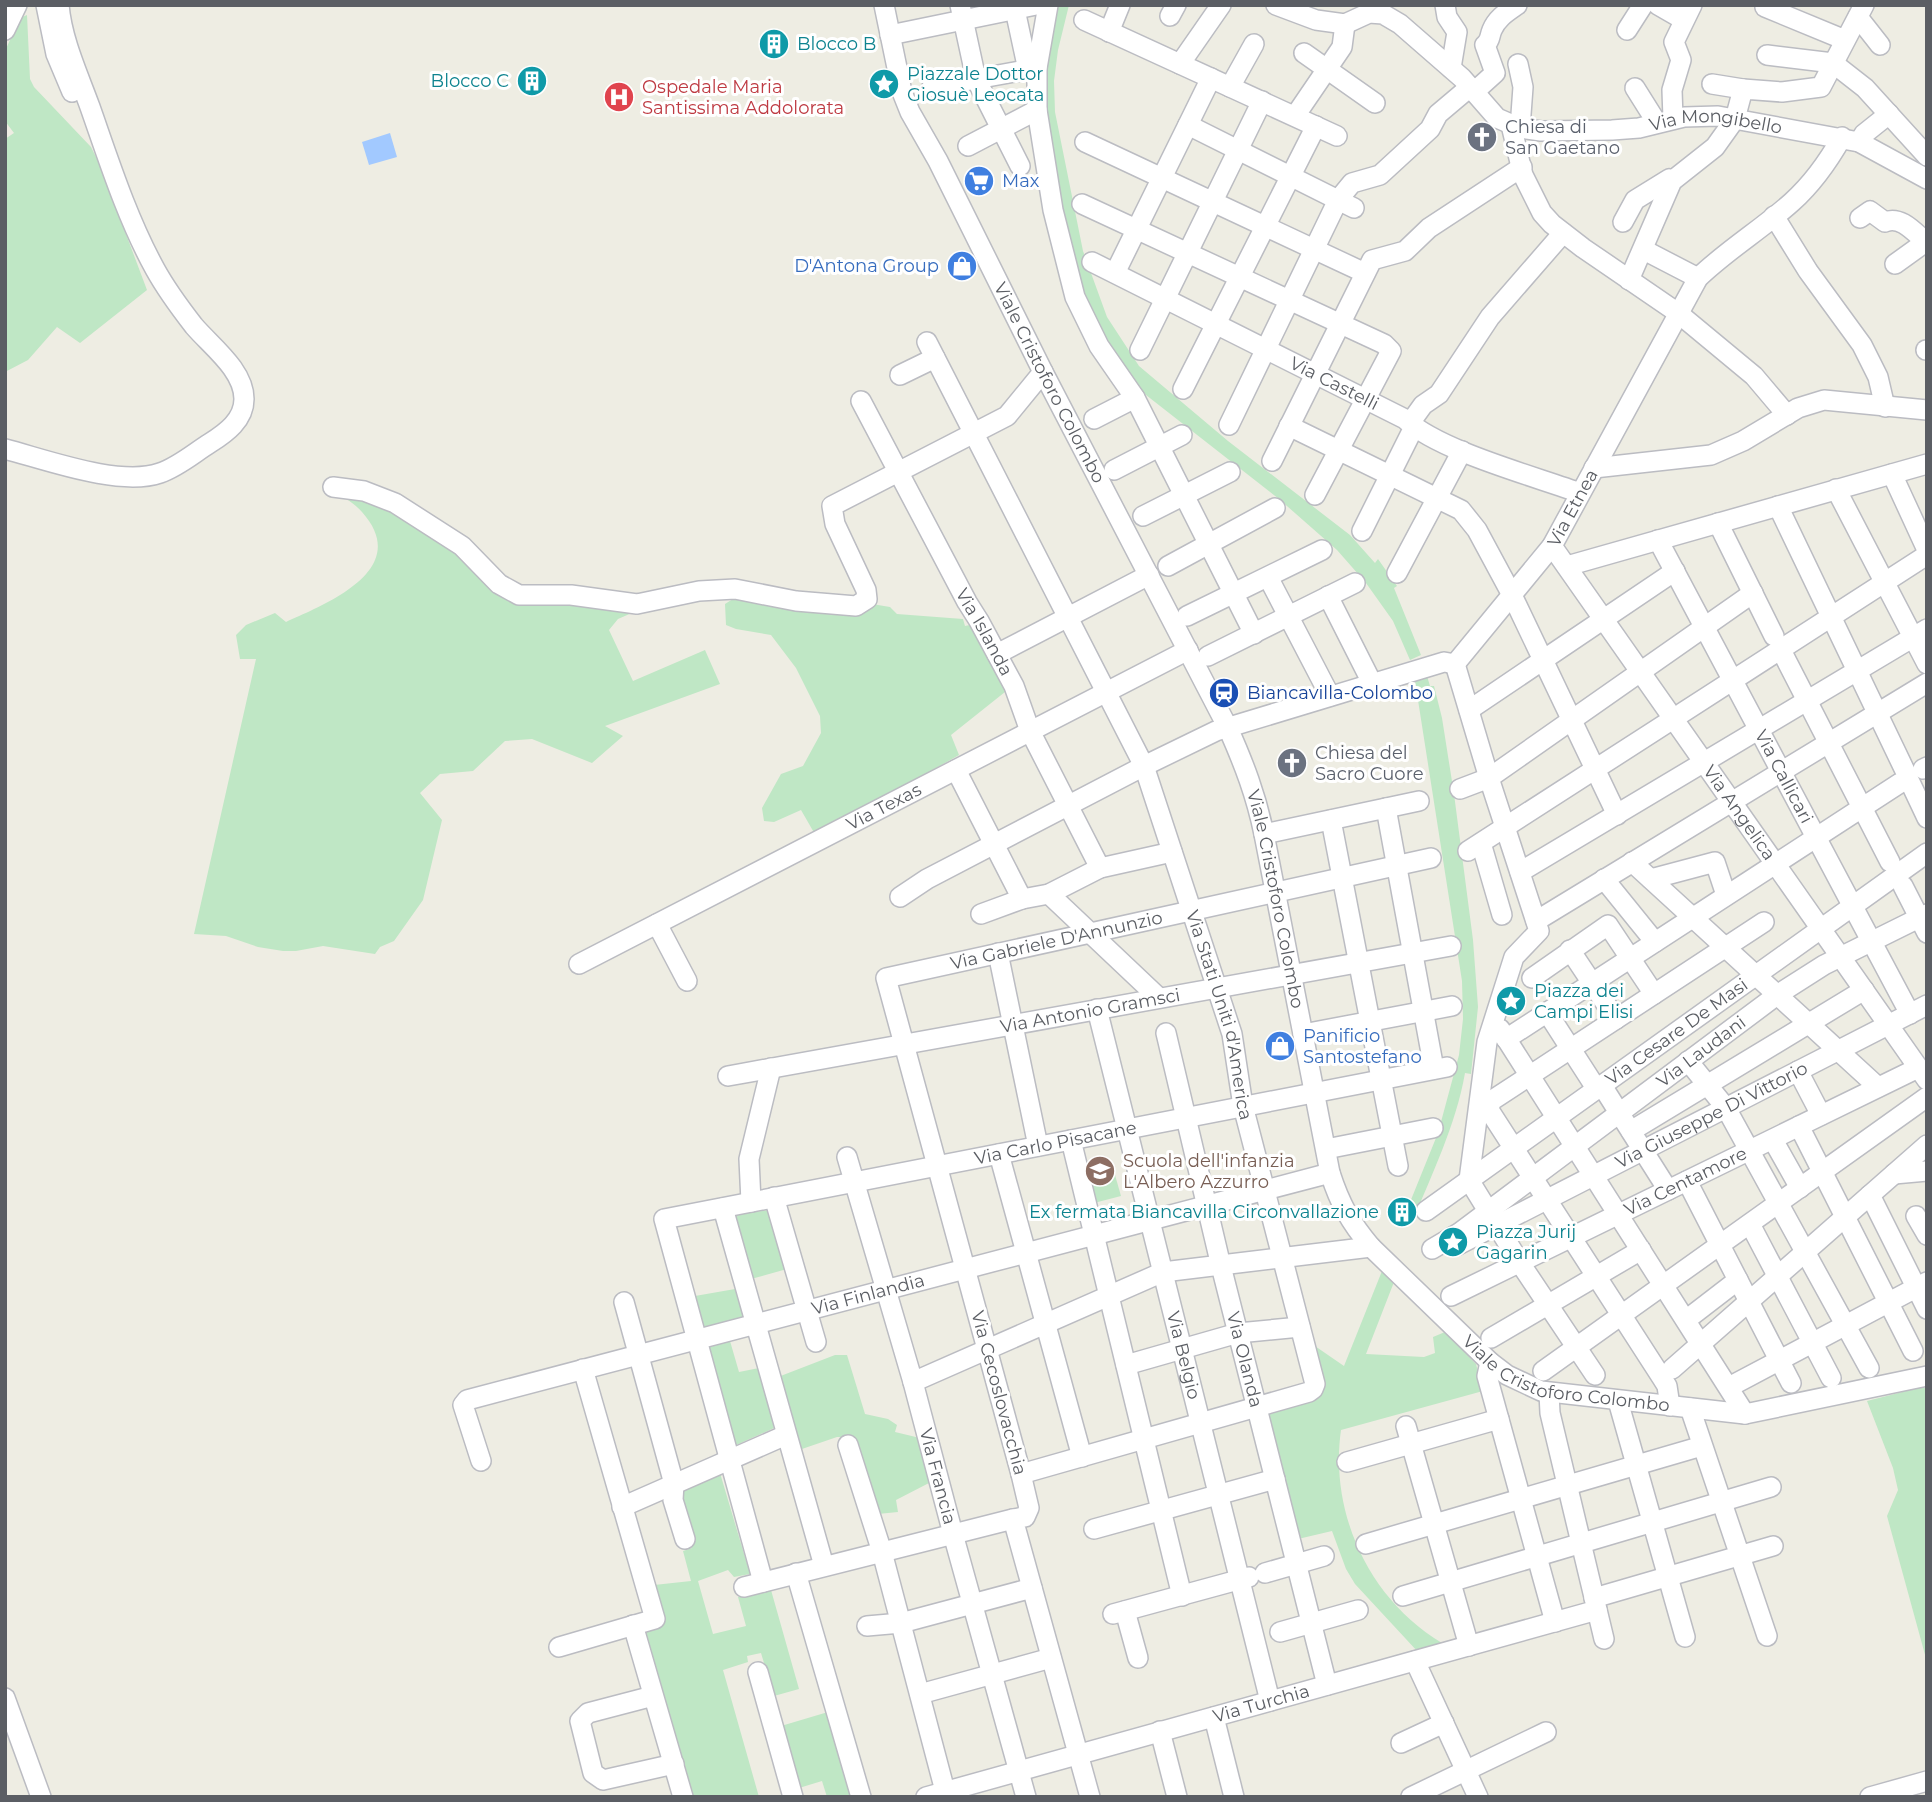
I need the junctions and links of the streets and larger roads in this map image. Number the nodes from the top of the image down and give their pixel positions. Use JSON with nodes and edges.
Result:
{"nodes":[{"id":1,"x":17,"y":5,"type":"edge"},
{"id":2,"x":46,"y":5,"type":"edge"},
{"id":3,"x":59,"y":5,"type":"edge"},
{"id":4,"x":884,"y":5,"type":"edge"},
{"id":5,"x":1036,"y":5,"type":"edge"},
{"id":6,"x":1048,"y":5,"type":"edge"},
{"id":7,"x":1120,"y":5,"type":"edge"},
{"id":8,"x":1221,"y":5,"type":"edge"},
{"id":9,"x":1276,"y":5,"type":"edge"},
{"id":10,"x":1445,"y":5,"type":"edge"},
{"id":11,"x":1517,"y":5,"type":"edge"},
{"id":12,"x":1643,"y":5,"type":"edge"},
{"id":13,"x":1658,"y":5,"type":"edge"},
{"id":14,"x":1015,"y":7,"type":"edge"},
{"id":15,"x":1765,"y":7,"type":"dead end"},
{"id":16,"x":1370,"y":9,"type":"edge"},
{"id":17,"x":1860,"y":9,"type":"edge"},
{"id":18,"x":962,"y":13,"type":"edge"},
{"id":19,"x":1688,"y":13,"type":"edge"},
{"id":20,"x":1084,"y":20,"type":"dead end"},
{"id":21,"x":1345,"y":24,"type":"junction"},
{"id":22,"x":5,"y":30,"type":"edge"},
{"id":23,"x":1627,"y":30,"type":"dead end"},
{"id":24,"x":1109,"y":32,"type":"junction"},
{"id":25,"x":890,"y":35,"type":"junction"},
{"id":26,"x":1845,"y":40,"type":"junction"},
{"id":27,"x":1255,"y":44,"type":"dead end"},
{"id":28,"x":1880,"y":45,"type":"dead end"},
{"id":29,"x":1304,"y":53,"type":"dead end"},
{"id":30,"x":1767,"y":55,"type":"dead end"},
{"id":31,"x":1833,"y":63,"type":"junction"},
{"id":32,"x":1180,"y":64,"type":"junction"},
{"id":33,"x":1518,"y":64,"type":"dead end"},
{"id":34,"x":1451,"y":68,"type":"junction"},
{"id":35,"x":1032,"y":69,"type":"junction"},
{"id":36,"x":1327,"y":69,"type":"junction"},
{"id":37,"x":1211,"y":78,"type":"junction"},
{"id":38,"x":976,"y":79,"type":"junction"},
{"id":39,"x":1712,"y":84,"type":"dead end"},
{"id":40,"x":932,"y":87,"type":"dead end"},
{"id":41,"x":1230,"y":87,"type":"junction"},
{"id":42,"x":1635,"y":88,"type":"dead end"},
{"id":43,"x":1472,"y":89,"type":"junction"},
{"id":44,"x":1743,"y":89,"type":"junction"},
{"id":45,"x":1262,"y":101,"type":"junction"},
{"id":46,"x":1376,"y":103,"type":"dead end"},
{"id":47,"x":1037,"y":110,"type":"junction"},
{"id":48,"x":1889,"y":114,"type":"junction"},
{"id":49,"x":1295,"y":116,"type":"junction"},
{"id":50,"x":1735,"y":119,"type":"junction"},
{"id":51,"x":1665,"y":121,"type":"junction"},
{"id":52,"x":1188,"y":125,"type":"junction"},
{"id":53,"x":1316,"y":126,"type":"junction"},
{"id":54,"x":1515,"y":126,"type":"junction"},
{"id":55,"x":1001,"y":129,"type":"junction"},
{"id":56,"x":1337,"y":136,"type":"dead end"},
{"id":57,"x":1851,"y":140,"type":"junction"},
{"id":58,"x":1085,"y":142,"type":"dead end"},
{"id":59,"x":1923,"y":145,"type":"edge"},
{"id":60,"x":968,"y":146,"type":"dead end"},
{"id":61,"x":1238,"y":150,"type":"junction"},
{"id":62,"x":1515,"y":161,"type":"junction"},
{"id":63,"x":1020,"y":166,"type":"dead end"},
{"id":64,"x":1291,"y":177,"type":"junction"},
{"id":65,"x":1162,"y":178,"type":"junction"},
{"id":66,"x":1927,"y":179,"type":"edge"},
{"id":67,"x":1672,"y":181,"type":"junction"},
{"id":68,"x":118,"y":187,"type":"junction"},
{"id":69,"x":1213,"y":202,"type":"junction"},
{"id":70,"x":1082,"y":204,"type":"dead end"},
{"id":71,"x":1346,"y":204,"type":"junction"},
{"id":72,"x":1767,"y":214,"type":"junction"},
{"id":73,"x":1860,"y":218,"type":"dead end"},
{"id":74,"x":1623,"y":222,"type":"dead end"},
{"id":75,"x":1265,"y":226,"type":"junction"},
{"id":76,"x":1136,"y":229,"type":"junction"},
{"id":77,"x":1563,"y":233,"type":"junction"},
{"id":78,"x":1926,"y":242,"type":"edge"},
{"id":79,"x":1314,"y":249,"type":"junction"},
{"id":80,"x":1644,"y":250,"type":"junction"},
{"id":81,"x":1188,"y":253,"type":"junction"},
{"id":82,"x":1092,"y":262,"type":"dead end"},
{"id":83,"x":1895,"y":264,"type":"dead end"},
{"id":84,"x":1115,"y":273,"type":"junction"},
{"id":85,"x":1364,"y":273,"type":"junction"},
{"id":86,"x":1240,"y":277,"type":"junction"},
{"id":87,"x":1698,"y":278,"type":"junction"},
{"id":88,"x":1629,"y":280,"type":"junction"},
{"id":89,"x":1165,"y":298,"type":"junction"},
{"id":90,"x":1289,"y":300,"type":"junction"},
{"id":91,"x":1678,"y":313,"type":"junction"},
{"id":92,"x":1216,"y":324,"type":"junction"},
{"id":93,"x":1340,"y":324,"type":"junction"},
{"id":94,"x":1265,"y":349,"type":"junction"},
{"id":95,"x":1140,"y":350,"type":"dead end"},
{"id":96,"x":1043,"y":372,"type":"junction"},
{"id":97,"x":1315,"y":374,"type":"junction"},
{"id":98,"x":900,"y":375,"type":"dead end"},
{"id":99,"x":1183,"y":390,"type":"dead end"},
{"id":100,"x":1135,"y":398,"type":"junction"},
{"id":101,"x":1366,"y":399,"type":"junction"},
{"id":102,"x":861,"y":401,"type":"dead end"},
{"id":103,"x":1885,"y":407,"type":"junction"},
{"id":104,"x":1927,"y":410,"type":"edge"},
{"id":105,"x":1787,"y":415,"type":"junction"},
{"id":106,"x":1094,"y":419,"type":"dead end"},
{"id":107,"x":1229,"y":425,"type":"dead end"},
{"id":108,"x":1412,"y":425,"type":"junction"},
{"id":109,"x":1289,"y":426,"type":"junction"},
{"id":110,"x":973,"y":433,"type":"junction"},
{"id":111,"x":1182,"y":435,"type":"dead end"},
{"id":112,"x":1160,"y":446,"type":"junction"},
{"id":113,"x":5,"y":449,"type":"edge"},
{"id":114,"x":1339,"y":451,"type":"junction"},
{"id":115,"x":1462,"y":451,"type":"junction"},
{"id":116,"x":1272,"y":461,"type":"dead end"},
{"id":117,"x":1927,"y":464,"type":"edge"},
{"id":118,"x":1594,"y":468,"type":"junction"},
{"id":119,"x":1114,"y":470,"type":"dead end"},
{"id":120,"x":898,"y":472,"type":"junction"},
{"id":121,"x":1230,"y":472,"type":"dead end"},
{"id":122,"x":1892,"y":474,"type":"junction"},
{"id":123,"x":1390,"y":476,"type":"junction"},
{"id":124,"x":333,"y":487,"type":"dead end"},
{"id":125,"x":1836,"y":489,"type":"junction"},
{"id":126,"x":1580,"y":493,"type":"junction"},
{"id":127,"x":1184,"y":495,"type":"junction"},
{"id":128,"x":1315,"y":495,"type":"dead end"},
{"id":129,"x":1436,"y":499,"type":"junction"},
{"id":130,"x":1778,"y":506,"type":"junction"},
{"id":131,"x":1275,"y":508,"type":"dead end"},
{"id":132,"x":1143,"y":516,"type":"dead end"},
{"id":133,"x":1718,"y":523,"type":"junction"},
{"id":134,"x":1362,"y":531,"type":"dead end"},
{"id":135,"x":1658,"y":540,"type":"junction"},
{"id":136,"x":1209,"y":543,"type":"junction"},
{"id":137,"x":1552,"y":546,"type":"junction"},
{"id":138,"x":1322,"y":550,"type":"dead end"},
{"id":139,"x":1927,"y":550,"type":"edge"},
{"id":140,"x":1927,"y":555,"type":"edge"},
{"id":141,"x":1168,"y":566,"type":"dead end"},
{"id":142,"x":1567,"y":566,"type":"junction"},
{"id":143,"x":1675,"y":571,"type":"junction"},
{"id":144,"x":1397,"y":573,"type":"dead end"},
{"id":145,"x":1149,"y":576,"type":"junction"},
{"id":146,"x":1268,"y":577,"type":"junction"},
{"id":147,"x":1355,"y":583,"type":"dead end"},
{"id":148,"x":1884,"y":583,"type":"junction"},
{"id":149,"x":1234,"y":593,"type":"junction"},
{"id":150,"x":1753,"y":593,"type":"junction"},
{"id":151,"x":1512,"y":595,"type":"junction"},
{"id":152,"x":1328,"y":596,"type":"junction"},
{"id":153,"x":1187,"y":616,"type":"dead end"},
{"id":154,"x":1289,"y":616,"type":"junction"},
{"id":155,"x":1831,"y":617,"type":"junction"},
{"id":156,"x":1068,"y":618,"type":"junction"},
{"id":157,"x":1603,"y":619,"type":"junction"},
{"id":158,"x":1704,"y":627,"type":"junction"},
{"id":159,"x":1254,"y":634,"type":"junction"},
{"id":160,"x":1919,"y":634,"type":"edge"},
{"id":161,"x":1778,"y":643,"type":"junction"},
{"id":162,"x":1188,"y":650,"type":"junction"},
{"id":163,"x":997,"y":654,"type":"junction"},
{"id":164,"x":1208,"y":656,"type":"dead end"},
{"id":165,"x":1543,"y":660,"type":"junction"},
{"id":166,"x":1455,"y":664,"type":"junction"},
{"id":167,"x":1927,"y":664,"type":"edge"},
{"id":168,"x":1857,"y":671,"type":"junction"},
{"id":169,"x":1640,"y":672,"type":"junction"},
{"id":170,"x":1733,"y":681,"type":"junction"},
{"id":171,"x":1372,"y":683,"type":"junction"},
{"id":172,"x":1927,"y":683,"type":"edge"},
{"id":173,"x":1106,"y":692,"type":"junction"},
{"id":174,"x":1330,"y":696,"type":"junction"},
{"id":175,"x":1808,"y":701,"type":"junction"},
{"id":176,"x":1469,"y":710,"type":"junction"},
{"id":177,"x":1878,"y":713,"type":"junction"},
{"id":178,"x":1678,"y":716,"type":"junction"},
{"id":179,"x":1572,"y":720,"type":"junction"},
{"id":180,"x":1228,"y":728,"type":"junction"},
{"id":181,"x":1759,"y":730,"type":"junction"},
{"id":182,"x":1030,"y":732,"type":"junction"},
{"id":183,"x":1829,"y":743,"type":"junction"},
{"id":184,"x":1704,"y":763,"type":"junction"},
{"id":185,"x":1144,"y":766,"type":"junction"},
{"id":186,"x":956,"y":770,"type":"junction"},
{"id":187,"x":1595,"y":770,"type":"junction"},
{"id":188,"x":1782,"y":772,"type":"junction"},
{"id":189,"x":1913,"y":775,"type":"edge"},
{"id":190,"x":1489,"y":778,"type":"junction"},
{"id":191,"x":1460,"y":789,"type":"dead end"},
{"id":192,"x":1419,"y":801,"type":"dead end"},
{"id":193,"x":1731,"y":802,"type":"junction"},
{"id":194,"x":1068,"y":805,"type":"junction"},
{"id":195,"x":1386,"y":808,"type":"junction"},
{"id":196,"x":1863,"y":808,"type":"junction"},
{"id":197,"x":1617,"y":815,"type":"junction"},
{"id":198,"x":1927,"y":818,"type":"edge"},
{"id":199,"x":1331,"y":820,"type":"junction"},
{"id":200,"x":1505,"y":828,"type":"junction"},
{"id":201,"x":1264,"y":834,"type":"junction"},
{"id":202,"x":1816,"y":837,"type":"junction"},
{"id":203,"x":994,"y":844,"type":"junction"},
{"id":204,"x":1172,"y":852,"type":"junction"},
{"id":205,"x":1927,"y":853,"type":"edge"},
{"id":206,"x":1431,"y":858,"type":"dead end"},
{"id":207,"x":1632,"y":862,"type":"junction"},
{"id":208,"x":1890,"y":862,"type":"dead end"},
{"id":209,"x":1775,"y":864,"type":"junction"},
{"id":210,"x":1397,"y":865,"type":"junction"},
{"id":211,"x":1100,"y":868,"type":"junction"},
{"id":212,"x":1520,"y":872,"type":"junction"},
{"id":213,"x":1342,"y":877,"type":"junction"},
{"id":214,"x":1604,"y":879,"type":"junction"},
{"id":215,"x":1651,"y":879,"type":"junction"},
{"id":216,"x":1903,"y":887,"type":"dead end"},
{"id":217,"x":1276,"y":892,"type":"junction"},
{"id":218,"x":1049,"y":894,"type":"junction"},
{"id":219,"x":1726,"y":895,"type":"junction"},
{"id":220,"x":900,"y":897,"type":"dead end"},
{"id":221,"x":1022,"y":899,"type":"junction"},
{"id":222,"x":1853,"y":906,"type":"junction"},
{"id":223,"x":1191,"y":911,"type":"junction"},
{"id":224,"x":981,"y":914,"type":"dead end"},
{"id":225,"x":1502,"y":915,"type":"dead end"},
{"id":226,"x":1692,"y":917,"type":"junction"},
{"id":227,"x":1536,"y":921,"type":"junction"},
{"id":228,"x":1924,"y":921,"type":"edge"},
{"id":229,"x":1764,"y":922,"type":"dead end"},
{"id":230,"x":657,"y":924,"type":"junction"},
{"id":231,"x":1821,"y":929,"type":"junction"},
{"id":232,"x":1091,"y":933,"type":"junction"},
{"id":233,"x":1872,"y":941,"type":"junction"},
{"id":234,"x":1655,"y":942,"type":"junction"},
{"id":235,"x":1451,"y":946,"type":"dead end"},
{"id":236,"x":1725,"y":947,"type":"junction"},
{"id":237,"x":1570,"y":950,"type":"junction"},
{"id":238,"x":998,"y":953,"type":"junction"},
{"id":239,"x":1413,"y":953,"type":"junction"},
{"id":240,"x":1840,"y":957,"type":"junction"},
{"id":241,"x":1630,"y":958,"type":"junction"},
{"id":242,"x":1358,"y":962,"type":"junction"},
{"id":243,"x":579,"y":964,"type":"dead end"},
{"id":244,"x":1292,"y":974,"type":"junction"},
{"id":245,"x":1756,"y":976,"type":"junction"},
{"id":246,"x":886,"y":978,"type":"joint"},
{"id":247,"x":1532,"y":978,"type":"dead end"},
{"id":248,"x":687,"y":981,"type":"dead end"},
{"id":249,"x":1592,"y":983,"type":"junction"},
{"id":250,"x":1217,"y":988,"type":"junction"},
{"id":251,"x":1864,"y":990,"type":"junction"},
{"id":252,"x":1654,"y":995,"type":"junction"},
{"id":253,"x":1777,"y":995,"type":"junction"},
{"id":254,"x":1159,"y":998,"type":"junction"},
{"id":255,"x":1452,"y":1006,"type":"dead end"},
{"id":256,"x":1097,"y":1009,"type":"junction"},
{"id":257,"x":1919,"y":1010,"type":"edge"},
{"id":258,"x":1424,"y":1012,"type":"junction"},
{"id":259,"x":1547,"y":1012,"type":"junction"},
{"id":260,"x":1494,"y":1019,"type":"junction"},
{"id":261,"x":1616,"y":1019,"type":"junction"},
{"id":262,"x":1370,"y":1022,"type":"junction"},
{"id":263,"x":1808,"y":1024,"type":"junction"},
{"id":264,"x":1013,"y":1025,"type":"junction"},
{"id":265,"x":1888,"y":1025,"type":"junction"},
{"id":266,"x":1166,"y":1033,"type":"dead end"},
{"id":267,"x":1303,"y":1034,"type":"junction"},
{"id":268,"x":1506,"y":1039,"type":"junction"},
{"id":269,"x":904,"y":1044,"type":"junction"},
{"id":270,"x":1570,"y":1049,"type":"junction"},
{"id":271,"x":1838,"y":1051,"type":"junction"},
{"id":272,"x":1688,"y":1061,"type":"junction"},
{"id":273,"x":771,"y":1068,"type":"junction"},
{"id":274,"x":1798,"y":1071,"type":"junction"},
{"id":275,"x":1922,"y":1074,"type":"edge"},
{"id":276,"x":728,"y":1076,"type":"dead end"},
{"id":277,"x":1530,"y":1076,"type":"junction"},
{"id":278,"x":1381,"y":1080,"type":"junction"},
{"id":279,"x":1707,"y":1085,"type":"junction"},
{"id":280,"x":1598,"y":1087,"type":"junction"},
{"id":281,"x":1878,"y":1087,"type":"junction"},
{"id":282,"x":1315,"y":1093,"type":"junction"},
{"id":283,"x":1927,"y":1097,"type":"edge"},
{"id":284,"x":1243,"y":1106,"type":"junction"},
{"id":285,"x":1726,"y":1108,"type":"junction"},
{"id":286,"x":1619,"y":1112,"type":"junction"},
{"id":287,"x":1821,"y":1115,"type":"junction"},
{"id":288,"x":1185,"y":1118,"type":"junction"},
{"id":289,"x":1557,"y":1118,"type":"junction"},
{"id":290,"x":1799,"y":1126,"type":"junction"},
{"id":291,"x":1433,"y":1128,"type":"dead end"},
{"id":292,"x":1127,"y":1129,"type":"junction"},
{"id":293,"x":1631,"y":1131,"type":"junction"},
{"id":294,"x":1392,"y":1136,"type":"junction"},
{"id":295,"x":1071,"y":1140,"type":"junction"},
{"id":296,"x":1773,"y":1140,"type":"junction"},
{"id":297,"x":1574,"y":1145,"type":"junction"},
{"id":298,"x":1927,"y":1145,"type":"edge"},
{"id":299,"x":1038,"y":1146,"type":"junction"},
{"id":300,"x":1513,"y":1148,"type":"junction"},
{"id":301,"x":1326,"y":1149,"type":"junction"},
{"id":302,"x":1643,"y":1150,"type":"junction"},
{"id":303,"x":1750,"y":1151,"type":"junction"},
{"id":304,"x":999,"y":1154,"type":"junction"},
{"id":305,"x":847,"y":1157,"type":"dead end"},
{"id":306,"x":937,"y":1166,"type":"junction"},
{"id":307,"x":1398,"y":1166,"type":"dead end"},
{"id":308,"x":1823,"y":1171,"type":"junction"},
{"id":309,"x":1927,"y":1171,"type":"edge"},
{"id":310,"x":1330,"y":1173,"type":"junction"},
{"id":311,"x":1895,"y":1174,"type":"junction"},
{"id":312,"x":1594,"y":1175,"type":"junction"},
{"id":313,"x":1531,"y":1177,"type":"junction"},
{"id":314,"x":1469,"y":1181,"type":"junction"},
{"id":315,"x":1687,"y":1181,"type":"junction"},
{"id":316,"x":854,"y":1182,"type":"junction"},
{"id":317,"x":1800,"y":1188,"type":"junction"},
{"id":318,"x":1264,"y":1191,"type":"junction"},
{"id":319,"x":1668,"y":1191,"type":"junction"},
{"id":320,"x":1870,"y":1195,"type":"junction"},
{"id":321,"x":775,"y":1197,"type":"junction"},
{"id":322,"x":1546,"y":1200,"type":"junction"},
{"id":323,"x":751,"y":1202,"type":"junction"},
{"id":324,"x":1778,"y":1203,"type":"junction"},
{"id":325,"x":1206,"y":1206,"type":"junction"},
{"id":326,"x":723,"y":1208,"type":"junction"},
{"id":327,"x":1426,"y":1211,"type":"dead end"},
{"id":328,"x":1619,"y":1215,"type":"junction"},
{"id":329,"x":1916,"y":1216,"type":"dead end"},
{"id":330,"x":1846,"y":1217,"type":"junction"},
{"id":331,"x":1492,"y":1218,"type":"junction"},
{"id":332,"x":1150,"y":1221,"type":"junction"},
{"id":333,"x":1750,"y":1224,"type":"junction"},
{"id":334,"x":1094,"y":1235,"type":"junction"},
{"id":335,"x":1927,"y":1235,"type":"edge"},
{"id":336,"x":1570,"y":1238,"type":"junction"},
{"id":337,"x":1720,"y":1245,"type":"junction"},
{"id":338,"x":1371,"y":1247,"type":"junction"},
{"id":339,"x":1641,"y":1250,"type":"junction"},
{"id":340,"x":1805,"y":1252,"type":"junction"},
{"id":341,"x":1026,"y":1253,"type":"junction"},
{"id":342,"x":1282,"y":1258,"type":"junction"},
{"id":343,"x":1520,"y":1263,"type":"junction"},
{"id":344,"x":1221,"y":1266,"type":"junction"},
{"id":345,"x":965,"y":1269,"type":"junction"},
{"id":346,"x":1163,"y":1272,"type":"junction"},
{"id":347,"x":1777,"y":1276,"type":"junction"},
{"id":348,"x":1595,"y":1277,"type":"junction"},
{"id":349,"x":1738,"y":1280,"type":"junction"},
{"id":350,"x":1663,"y":1285,"type":"junction"},
{"id":351,"x":1922,"y":1285,"type":"edge"},
{"id":352,"x":886,"y":1290,"type":"junction"},
{"id":353,"x":1109,"y":1296,"type":"junction"},
{"id":354,"x":1451,"y":1296,"type":"dead end"},
{"id":355,"x":1749,"y":1301,"type":"junction"},
{"id":356,"x":624,"y":1302,"type":"dead end"},
{"id":357,"x":1889,"y":1302,"type":"junction"},
{"id":358,"x":1547,"y":1305,"type":"junction"},
{"id":359,"x":1927,"y":1309,"type":"edge"},
{"id":360,"x":807,"y":1311,"type":"junction"},
{"id":361,"x":1621,"y":1316,"type":"junction"},
{"id":362,"x":1686,"y":1320,"type":"junction"},
{"id":363,"x":755,"y":1324,"type":"junction"},
{"id":364,"x":1045,"y":1324,"type":"junction"},
{"id":365,"x":1846,"y":1325,"type":"junction"},
{"id":366,"x":1300,"y":1327,"type":"junction"},
{"id":367,"x":1238,"y":1333,"type":"junction"},
{"id":368,"x":1491,"y":1338,"type":"dead end"},
{"id":369,"x":697,"y":1339,"type":"junction"},
{"id":370,"x":816,"y":1342,"type":"dead end"},
{"id":371,"x":1701,"y":1343,"type":"junction"},
{"id":372,"x":1812,"y":1343,"type":"junction"},
{"id":373,"x":1576,"y":1347,"type":"junction"},
{"id":374,"x":1182,"y":1349,"type":"junction"},
{"id":375,"x":987,"y":1350,"type":"junction"},
{"id":376,"x":1913,"y":1351,"type":"dead end"},
{"id":377,"x":638,"y":1355,"type":"junction"},
{"id":378,"x":1779,"y":1360,"type":"junction"},
{"id":379,"x":1490,"y":1362,"type":"junction"},
{"id":380,"x":1126,"y":1364,"type":"junction"},
{"id":381,"x":1869,"y":1368,"type":"dead end"},
{"id":382,"x":583,"y":1369,"type":"junction"},
{"id":383,"x":1672,"y":1369,"type":"dead end"},
{"id":384,"x":1543,"y":1371,"type":"dead end"},
{"id":385,"x":1595,"y":1375,"type":"dead end"},
{"id":386,"x":1927,"y":1376,"type":"edge"},
{"id":387,"x":1831,"y":1378,"type":"dead end"},
{"id":388,"x":913,"y":1382,"type":"junction"},
{"id":389,"x":1791,"y":1383,"type":"dead end"},
{"id":390,"x":1729,"y":1387,"type":"junction"},
{"id":391,"x":1549,"y":1393,"type":"junction"},
{"id":392,"x":1618,"y":1401,"type":"junction"},
{"id":393,"x":1670,"y":1406,"type":"junction"},
{"id":394,"x":1256,"y":1407,"type":"junction"},
{"id":395,"x":1690,"y":1408,"type":"junction"},
{"id":396,"x":1745,"y":1414,"type":"junction"},
{"id":397,"x":1499,"y":1419,"type":"junction"},
{"id":398,"x":1200,"y":1423,"type":"junction"},
{"id":399,"x":786,"y":1435,"type":"junction"},
{"id":400,"x":1409,"y":1435,"type":"junction"},
{"id":401,"x":1144,"y":1439,"type":"junction"},
{"id":402,"x":848,"y":1445,"type":"dead end"},
{"id":403,"x":1702,"y":1446,"type":"junction"},
{"id":404,"x":1082,"y":1457,"type":"junction"},
{"id":405,"x":730,"y":1460,"type":"junction"},
{"id":406,"x":481,"y":1461,"type":"dead end"},
{"id":407,"x":1347,"y":1462,"type":"dead end"},
{"id":408,"x":1636,"y":1465,"type":"junction"},
{"id":409,"x":1021,"y":1474,"type":"junction"},
{"id":410,"x":1275,"y":1479,"type":"junction"},
{"id":411,"x":674,"y":1485,"type":"junction"},
{"id":412,"x":1567,"y":1485,"type":"junction"},
{"id":413,"x":1771,"y":1487,"type":"dead end"},
{"id":414,"x":1219,"y":1495,"type":"junction"},
{"id":415,"x":1521,"y":1499,"type":"junction"},
{"id":416,"x":1721,"y":1502,"type":"junction"},
{"id":417,"x":622,"y":1507,"type":"junction"},
{"id":418,"x":1162,"y":1511,"type":"junction"},
{"id":419,"x":1013,"y":1519,"type":"junction"},
{"id":420,"x":1653,"y":1522,"type":"junction"},
{"id":421,"x":1434,"y":1524,"type":"junction"},
{"id":422,"x":1094,"y":1529,"type":"dead end"},
{"id":423,"x":953,"y":1534,"type":"junction"},
{"id":424,"x":685,"y":1539,"type":"dead end"},
{"id":425,"x":1581,"y":1543,"type":"junction"},
{"id":426,"x":1366,"y":1544,"type":"dead end"},
{"id":427,"x":1773,"y":1546,"type":"dead end"},
{"id":428,"x":882,"y":1552,"type":"junction"},
{"id":429,"x":1324,"y":1556,"type":"dead end"},
{"id":430,"x":1537,"y":1556,"type":"junction"},
{"id":431,"x":1740,"y":1556,"type":"junction"},
{"id":432,"x":1296,"y":1564,"type":"junction"},
{"id":433,"x":824,"y":1566,"type":"junction"},
{"id":434,"x":796,"y":1573,"type":"junction"},
{"id":435,"x":1251,"y":1577,"type":"junction"},
{"id":436,"x":1668,"y":1577,"type":"junction"},
{"id":437,"x":1451,"y":1581,"type":"junction"},
{"id":438,"x":1032,"y":1588,"type":"junction"},
{"id":439,"x":1403,"y":1595,"type":"dead end"},
{"id":440,"x":1182,"y":1596,"type":"junction"},
{"id":441,"x":972,"y":1604,"type":"junction"},
{"id":442,"x":1596,"y":1604,"type":"junction"},
{"id":443,"x":1358,"y":1610,"type":"dead end"},
{"id":444,"x":1555,"y":1622,"type":"junction"},
{"id":445,"x":901,"y":1623,"type":"junction"},
{"id":446,"x":1311,"y":1623,"type":"junction"},
{"id":447,"x":632,"y":1625,"type":"junction"},
{"id":448,"x":867,"y":1626,"type":"dead end"},
{"id":449,"x":1280,"y":1632,"type":"dead end"},
{"id":450,"x":1767,"y":1636,"type":"dead end"},
{"id":451,"x":1685,"y":1637,"type":"dead end"},
{"id":452,"x":1604,"y":1639,"type":"dead end"},
{"id":453,"x":1469,"y":1646,"type":"junction"},
{"id":454,"x":559,"y":1647,"type":"dead end"},
{"id":455,"x":1051,"y":1658,"type":"junction"},
{"id":456,"x":1138,"y":1658,"type":"dead end"},
{"id":457,"x":1415,"y":1661,"type":"junction"},
{"id":458,"x":758,"y":1672,"type":"dead end"},
{"id":459,"x":992,"y":1674,"type":"junction"},
{"id":460,"x":1327,"y":1685,"type":"junction"},
{"id":461,"x":920,"y":1694,"type":"junction"},
{"id":462,"x":653,"y":1696,"type":"junction"},
{"id":463,"x":5,"y":1699,"type":"edge"},
{"id":464,"x":1270,"y":1701,"type":"junction"},
{"id":465,"x":1214,"y":1717,"type":"junction"},
{"id":466,"x":1444,"y":1723,"type":"junction"},
{"id":467,"x":1160,"y":1731,"type":"junction"},
{"id":468,"x":1546,"y":1732,"type":"dead end"},
{"id":469,"x":1401,"y":1743,"type":"dead end"},
{"id":470,"x":1078,"y":1754,"type":"junction"},
{"id":471,"x":674,"y":1764,"type":"junction"},
{"id":472,"x":1019,"y":1771,"type":"junction"},
{"id":473,"x":1465,"y":1771,"type":"junction"},
{"id":474,"x":1927,"y":1780,"type":"edge"},
{"id":475,"x":945,"y":1791,"type":"junction"},
{"id":476,"x":1896,"y":1793,"type":"edge"},
{"id":477,"x":41,"y":1797,"type":"edge"},
{"id":478,"x":683,"y":1797,"type":"edge"},
{"id":479,"x":793,"y":1797,"type":"edge"},
{"id":480,"x":861,"y":1797,"type":"edge"},
{"id":481,"x":926,"y":1797,"type":"edge"},
{"id":482,"x":1026,"y":1797,"type":"edge"},
{"id":483,"x":1090,"y":1797,"type":"edge"},
{"id":484,"x":1177,"y":1797,"type":"edge"},
{"id":485,"x":1234,"y":1797,"type":"edge"},
{"id":486,"x":1411,"y":1797,"type":"edge"},
{"id":487,"x":1478,"y":1797,"type":"edge"},
{"id":488,"x":1870,"y":1797,"type":"edge"}],
"edges":[{"from":1,"to":22,"type":"street"},
{"from":2,"to":68,"type":"street"},
{"from":3,"to":68,"type":"street"},
{"from":4,"to":25,"type":"street","name":"Viale Cristoforo Colombo"},
{"from":5,"to":14,"type":"street"},
{"from":6,"to":35,"type":"street"},
{"from":7,"to":24,"type":"street"},
{"from":8,"to":32,"type":"street"},
{"from":9,"to":21,"type":"street"},
{"from":10,"to":34,"type":"street"},
{"from":11,"to":43,"type":"street"},
{"from":12,"to":23,"type":"street"},
{"from":13,"to":19,"type":"street"},
{"from":14,"to":18,"type":"street"},
{"from":14,"to":35,"type":"street"},
{"from":15,"to":26,"type":"street"},
{"from":16,"to":21,"type":"street"},
{"from":16,"to":34,"type":"street"},
{"from":17,"to":26,"type":"street"},
{"from":17,"to":28,"type":"street"},
{"from":18,"to":25,"type":"street"},
{"from":18,"to":38,"type":"street"},
{"from":19,"to":51,"type":"street"},
{"from":20,"to":24,"type":"street"},
{"from":21,"to":36,"type":"street"},
{"from":24,"to":32,"type":"street"},
{"from":25,"to":96,"type":"street","name":"Viale Cristoforo Colombo"},
{"from":26,"to":31,"type":"street"},
{"from":27,"to":41,"type":"street"},
{"from":29,"to":36,"type":"street"},
{"from":30,"to":31,"type":"street"},
{"from":31,"to":44,"type":"street"},
{"from":31,"to":48,"type":"street"},
{"from":32,"to":37,"type":"street"},
{"from":33,"to":54,"type":"street"},
{"from":34,"to":43,"type":"street"},
{"from":35,"to":38,"type":"street"},
{"from":35,"to":47,"type":"street"},
{"from":36,"to":46,"type":"street"},
{"from":36,"to":49,"type":"street"},
{"from":37,"to":41,"type":"street"},
{"from":37,"to":52,"type":"street"},
{"from":38,"to":40,"type":"street"},
{"from":38,"to":55,"type":"street"},
{"from":39,"to":44,"type":"street"},
{"from":41,"to":45,"type":"street"},
{"from":42,"to":51,"type":"street"},
{"from":43,"to":54,"type":"street"},
{"from":43,"to":71,"type":"street"},
{"from":44,"to":50,"type":"street"},
{"from":45,"to":49,"type":"street"},
{"from":45,"to":61,"type":"street"},
{"from":47,"to":55,"type":"street"},
{"from":47,"to":100,"type":"street"},
{"from":48,"to":57,"type":"street","name":"Via Etnea"},
{"from":48,"to":59,"type":"street"},
{"from":49,"to":53,"type":"street"},
{"from":50,"to":51,"type":"street","name":"Via Mongibello"},
{"from":50,"to":57,"type":"street","name":"Via Mongibello"},
{"from":50,"to":67,"type":"street"},
{"from":51,"to":54,"type":"street","name":"Via Mongibello"},
{"from":52,"to":61,"type":"street"},
{"from":52,"to":65,"type":"street"},
{"from":53,"to":56,"type":"street"},
{"from":53,"to":64,"type":"street"},
{"from":54,"to":62,"type":"street"},
{"from":55,"to":60,"type":"street"},
{"from":55,"to":63,"type":"street"},
{"from":57,"to":66,"type":"street","name":"Via Mongibello"},
{"from":57,"to":72,"type":"street","name":"Via Etnea"},
{"from":58,"to":65,"type":"street"},
{"from":61,"to":64,"type":"street"},
{"from":61,"to":69,"type":"street"},
{"from":62,"to":77,"type":"street"},
{"from":62,"to":85,"type":"street"},
{"from":64,"to":71,"type":"street"},
{"from":64,"to":75,"type":"street"},
{"from":65,"to":69,"type":"street"},
{"from":65,"to":76,"type":"street"},
{"from":67,"to":74,"type":"street"},
{"from":67,"to":80,"type":"street"},
{"from":68,"to":113,"type":"street"},
{"from":69,"to":75,"type":"street"},
{"from":69,"to":81,"type":"street"},
{"from":70,"to":76,"type":"street"},
{"from":71,"to":79,"type":"street"},
{"from":72,"to":87,"type":"street","name":"Via Etnea"},
{"from":72,"to":103,"type":"street"},
{"from":73,"to":78,"type":"street"},
{"from":75,"to":79,"type":"street"},
{"from":75,"to":86,"type":"street"},
{"from":76,"to":81,"type":"street"},
{"from":76,"to":84,"type":"street"},
{"from":77,"to":88,"type":"street"},
{"from":77,"to":108,"type":"street"},
{"from":78,"to":83,"type":"street"},
{"from":79,"to":85,"type":"street"},
{"from":79,"to":90,"type":"street"},
{"from":80,"to":87,"type":"street"},
{"from":80,"to":88,"type":"street"},
{"from":81,"to":86,"type":"street"},
{"from":81,"to":89,"type":"street"},
{"from":82,"to":84,"type":"street","name":"Via Castelli"},
{"from":84,"to":89,"type":"street","name":"Via Castelli"},
{"from":85,"to":93,"type":"street"},
{"from":86,"to":90,"type":"street"},
{"from":86,"to":92,"type":"street"},
{"from":87,"to":91,"type":"street","name":"Via Etnea"},
{"from":88,"to":91,"type":"street"},
{"from":89,"to":92,"type":"street","name":"Via Castelli"},
{"from":89,"to":95,"type":"street"},
{"from":90,"to":93,"type":"street"},
{"from":90,"to":94,"type":"street"},
{"from":91,"to":105,"type":"street"},
{"from":91,"to":118,"type":"street","name":"Via Etnea"},
{"from":92,"to":94,"type":"street","name":"Via Castelli"},
{"from":92,"to":99,"type":"street"},
{"from":93,"to":97,"type":"street"},
{"from":93,"to":101,"type":"street"},
{"from":94,"to":97,"type":"street","name":"Via Castelli"},
{"from":94,"to":107,"type":"street"},
{"from":96,"to":110,"type":"street"},
{"from":96,"to":145,"type":"street","name":"Viale Cristoforo Colombo"},
{"from":97,"to":101,"type":"street","name":"Via Castelli"},
{"from":97,"to":109,"type":"street"},
{"from":98,"to":110,"type":"street","name":"Via Stati Uniti d'America"},
{"from":100,"to":106,"type":"street"},
{"from":100,"to":112,"type":"street"},
{"from":101,"to":108,"type":"street","name":"Via Castelli"},
{"from":101,"to":114,"type":"street"},
{"from":102,"to":120,"type":"street","name":"Via Islanda"},
{"from":103,"to":104,"type":"street"},
{"from":103,"to":105,"type":"street"},
{"from":105,"to":118,"type":"street"},
{"from":108,"to":115,"type":"street","name":"Via Castelli"},
{"from":108,"to":123,"type":"street"},
{"from":109,"to":114,"type":"street"},
{"from":109,"to":116,"type":"street"},
{"from":110,"to":120,"type":"street"},
{"from":110,"to":156,"type":"street","name":"Via Stati Uniti d'America"},
{"from":111,"to":112,"type":"street"},
{"from":112,"to":119,"type":"street"},
{"from":112,"to":127,"type":"street"},
{"from":114,"to":123,"type":"street"},
{"from":114,"to":128,"type":"street"},
{"from":115,"to":126,"type":"street","name":"Via Castelli"},
{"from":115,"to":129,"type":"street"},
{"from":117,"to":122,"type":"street"},
{"from":118,"to":126,"type":"street","name":"Via Etnea"},
{"from":120,"to":124,"type":"street"},
{"from":120,"to":163,"type":"street","name":"Via Islanda"},
{"from":121,"to":127,"type":"street"},
{"from":122,"to":125,"type":"street"},
{"from":122,"to":139,"type":"street"},
{"from":123,"to":129,"type":"street"},
{"from":123,"to":134,"type":"street"},
{"from":125,"to":130,"type":"street"},
{"from":125,"to":148,"type":"street"},
{"from":126,"to":137,"type":"street","name":"Via Etnea"},
{"from":127,"to":132,"type":"street"},
{"from":127,"to":136,"type":"street"},
{"from":129,"to":144,"type":"street"},
{"from":129,"to":151,"type":"street"},
{"from":130,"to":133,"type":"street"},
{"from":130,"to":155,"type":"street"},
{"from":131,"to":136,"type":"street"},
{"from":133,"to":135,"type":"street"},
{"from":133,"to":150,"type":"street"},
{"from":135,"to":142,"type":"street"},
{"from":135,"to":143,"type":"street","name":"Via Callicari"},
{"from":136,"to":141,"type":"street"},
{"from":136,"to":149,"type":"street"},
{"from":137,"to":142,"type":"street","name":"Via Angelica"},
{"from":137,"to":151,"type":"street","name":"Via Etnea"},
{"from":138,"to":146,"type":"street"},
{"from":140,"to":148,"type":"street"},
{"from":142,"to":157,"type":"street","name":"Via Angelica"},
{"from":143,"to":157,"type":"street"},
{"from":143,"to":158,"type":"street","name":"Via Callicari"},
{"from":145,"to":156,"type":"street"},
{"from":145,"to":162,"type":"street","name":"Viale Cristoforo Colombo"},
{"from":146,"to":149,"type":"street"},
{"from":146,"to":154,"type":"street"},
{"from":147,"to":152,"type":"street"},
{"from":148,"to":155,"type":"street"},
{"from":148,"to":160,"type":"street"},
{"from":149,"to":153,"type":"street"},
{"from":149,"to":159,"type":"street"},
{"from":150,"to":158,"type":"street"},
{"from":150,"to":161,"type":"street"},
{"from":151,"to":165,"type":"street"},
{"from":151,"to":166,"type":"street","name":"Via Etnea"},
{"from":152,"to":154,"type":"street"},
{"from":152,"to":171,"type":"street"},
{"from":154,"to":159,"type":"street"},
{"from":154,"to":174,"type":"street"},
{"from":155,"to":161,"type":"street"},
{"from":155,"to":168,"type":"street"},
{"from":156,"to":163,"type":"street"},
{"from":156,"to":173,"type":"street","name":"Via Stati Uniti d'America"},
{"from":157,"to":165,"type":"street"},
{"from":157,"to":169,"type":"street","name":"Via Angelica"},
{"from":158,"to":169,"type":"street"},
{"from":158,"to":170,"type":"street","name":"Via Callicari"},
{"from":159,"to":164,"type":"street"},
{"from":160,"to":167,"type":"street"},
{"from":160,"to":168,"type":"street"},
{"from":161,"to":170,"type":"street"},
{"from":161,"to":175,"type":"street"},
{"from":162,"to":173,"type":"street","name":"Via Texas"},
{"from":162,"to":180,"type":"street","name":"Viale Cristoforo Colombo"},
{"from":163,"to":182,"type":"street","name":"Via Islanda"},
{"from":165,"to":176,"type":"street"},
{"from":165,"to":179,"type":"street"},
{"from":166,"to":171,"type":"street"},
{"from":166,"to":176,"type":"street"},
{"from":168,"to":175,"type":"street"},
{"from":168,"to":177,"type":"street"},
{"from":169,"to":178,"type":"street","name":"Via Angelica"},
{"from":169,"to":179,"type":"street"},
{"from":170,"to":178,"type":"street"},
{"from":170,"to":181,"type":"street","name":"Via Callicari"},
{"from":171,"to":174,"type":"street"},
{"from":172,"to":177,"type":"street"},
{"from":173,"to":182,"type":"street","name":"Via Texas"},
{"from":173,"to":185,"type":"street","name":"Via Stati Uniti d'America"},
{"from":174,"to":180,"type":"street"},
{"from":175,"to":181,"type":"street"},
{"from":175,"to":183,"type":"street"},
{"from":176,"to":190,"type":"street"},
{"from":177,"to":183,"type":"street"},
{"from":177,"to":189,"type":"street"},
{"from":178,"to":184,"type":"street","name":"Via Angelica"},
{"from":178,"to":187,"type":"street"},
{"from":179,"to":187,"type":"street"},
{"from":179,"to":190,"type":"street"},
{"from":180,"to":185,"type":"street"},
{"from":180,"to":201,"type":"street","name":"Viale Cristoforo Colombo"},
{"from":181,"to":184,"type":"street"},
{"from":181,"to":188,"type":"street","name":"Via Callicari"},
{"from":182,"to":186,"type":"street","name":"Via Texas"},
{"from":182,"to":194,"type":"street","name":"Via Islanda"},
{"from":183,"to":188,"type":"street"},
{"from":183,"to":196,"type":"street"},
{"from":184,"to":193,"type":"street","name":"Via Angelica"},
{"from":184,"to":197,"type":"street"},
{"from":185,"to":194,"type":"street"},
{"from":185,"to":204,"type":"street","name":"Via Stati Uniti d'America"},
{"from":186,"to":203,"type":"street"},
{"from":186,"to":230,"type":"street","name":"Via Texas"},
{"from":187,"to":197,"type":"street"},
{"from":187,"to":200,"type":"street"},
{"from":188,"to":193,"type":"street"},
{"from":188,"to":202,"type":"street","name":"Via Callicari"},
{"from":189,"to":196,"type":"street"},
{"from":189,"to":198,"type":"street"},
{"from":190,"to":191,"type":"street"},
{"from":190,"to":200,"type":"street"},
{"from":192,"to":195,"type":"street"},
{"from":193,"to":207,"type":"street"},
{"from":193,"to":209,"type":"street","name":"Via Angelica"},
{"from":194,"to":203,"type":"street"},
{"from":194,"to":211,"type":"street","name":"Via Islanda"},
{"from":195,"to":199,"type":"street"},
{"from":195,"to":210,"type":"street"},
{"from":196,"to":202,"type":"street"},
{"from":196,"to":208,"type":"street"},
{"from":197,"to":212,"type":"street"},
{"from":199,"to":201,"type":"street"},
{"from":199,"to":213,"type":"street"},
{"from":200,"to":212,"type":"street"},
{"from":200,"to":225,"type":"street"},
{"from":201,"to":217,"type":"street","name":"Viale Cristoforo Colombo"},
{"from":202,"to":209,"type":"street"},
{"from":202,"to":222,"type":"street","name":"Via Callicari"},
{"from":203,"to":220,"type":"street"},
{"from":203,"to":221,"type":"street"},
{"from":204,"to":211,"type":"street"},
{"from":204,"to":223,"type":"street","name":"Via Stati Uniti d'America"},
{"from":205,"to":222,"type":"street","name":"Via Cesare De Masi"},
{"from":206,"to":210,"type":"street","name":"Via Gabriele D'Annunzio"},
{"from":207,"to":214,"type":"street"},
{"from":207,"to":215,"type":"street"},
{"from":209,"to":219,"type":"street"},
{"from":209,"to":231,"type":"street","name":"Via Angelica"},
{"from":210,"to":213,"type":"street","name":"Via Gabriele D'Annunzio"},
{"from":210,"to":239,"type":"street"},
{"from":211,"to":218,"type":"street"},
{"from":212,"to":227,"type":"street"},
{"from":213,"to":217,"type":"street","name":"Via Gabriele D'Annunzio"},
{"from":213,"to":242,"type":"street"},
{"from":214,"to":227,"type":"street"},
{"from":214,"to":234,"type":"street"},
{"from":215,"to":219,"type":"street"},
{"from":215,"to":226,"type":"street"},
{"from":216,"to":228,"type":"street"},
{"from":217,"to":223,"type":"street","name":"Via Gabriele D'Annunzio"},
{"from":217,"to":244,"type":"street","name":"Viale Cristoforo Colombo"},
{"from":218,"to":221,"type":"street"},
{"from":218,"to":232,"type":"street"},
{"from":219,"to":226,"type":"street"},
{"from":221,"to":224,"type":"street"},
{"from":222,"to":231,"type":"street","name":"Via Cesare De Masi"},
{"from":222,"to":233,"type":"street","name":"Via Callicari"},
{"from":223,"to":232,"type":"street","name":"Via Gabriele D'Annunzio"},
{"from":223,"to":250,"type":"street","name":"Via Stati Uniti d'America"},
{"from":226,"to":234,"type":"street"},
{"from":226,"to":236,"type":"street"},
{"from":227,"to":260,"type":"street"},
{"from":228,"to":233,"type":"street","name":"Via Laudani"},
{"from":229,"to":236,"type":"street"},
{"from":230,"to":243,"type":"street","name":"Via Texas"},
{"from":230,"to":248,"type":"street"},
{"from":231,"to":240,"type":"street","name":"Via Angelica"},
{"from":231,"to":245,"type":"street","name":"Via Cesare De Masi"},
{"from":232,"to":238,"type":"street","name":"Via Gabriele D'Annunzio"},
{"from":232,"to":254,"type":"street"},
{"from":233,"to":240,"type":"street","name":"Via Laudani"},
{"from":233,"to":257,"type":"street","name":"Via Callicari"},
{"from":234,"to":241,"type":"street"},
{"from":235,"to":239,"type":"street","name":"Via Antonio Gramsci"},
{"from":236,"to":245,"type":"street"},
{"from":236,"to":252,"type":"street"},
{"from":237,"to":241,"type":"street"},
{"from":237,"to":247,"type":"street"},
{"from":237,"to":249,"type":"street"},
{"from":238,"to":246,"type":"street","name":"Via Gabriele D'Annunzio"},
{"from":238,"to":264,"type":"street"},
{"from":239,"to":242,"type":"street","name":"Via Antonio Gramsci"},
{"from":239,"to":258,"type":"street"},
{"from":240,"to":251,"type":"street","name":"Via Angelica"},
{"from":240,"to":253,"type":"street","name":"Via Laudani"},
{"from":241,"to":249,"type":"street"},
{"from":241,"to":252,"type":"street"},
{"from":242,"to":244,"type":"street","name":"Via Antonio Gramsci"},
{"from":242,"to":262,"type":"street"},
{"from":244,"to":250,"type":"street","name":"Via Antonio Gramsci"},
{"from":244,"to":267,"type":"street","name":"Viale Cristoforo Colombo"},
{"from":245,"to":253,"type":"street"},
{"from":245,"to":280,"type":"street","name":"Via Cesare De Masi"},
{"from":246,"to":269,"type":"street","name":"Via Cecoslovacchia"},
{"from":249,"to":259,"type":"street"},
{"from":249,"to":261,"type":"street"},
{"from":250,"to":254,"type":"street","name":"Via Antonio Gramsci"},
{"from":250,"to":284,"type":"street","name":"Via Stati Uniti d'America"},
{"from":251,"to":263,"type":"street"},
{"from":251,"to":265,"type":"street","name":"Via Angelica"},
{"from":252,"to":261,"type":"street"},
{"from":253,"to":263,"type":"street"},
{"from":253,"to":272,"type":"street","name":"Via Laudani"},
{"from":254,"to":256,"type":"street","name":"Via Antonio Gramsci"},
{"from":255,"to":258,"type":"street"},
{"from":256,"to":264,"type":"street","name":"Via Antonio Gramsci"},
{"from":256,"to":292,"type":"street","name":"Via Belgio"},
{"from":257,"to":265,"type":"street","name":"Via Giuseppe Di Vittorio"},
{"from":258,"to":262,"type":"street"},
{"from":258,"to":278,"type":"street","name":"Via Carlo Pisacane"},
{"from":259,"to":268,"type":"street"},
{"from":259,"to":270,"type":"street"},
{"from":260,"to":268,"type":"street"},
{"from":260,"to":314,"type":"street"},
{"from":261,"to":270,"type":"street"},
{"from":262,"to":267,"type":"street"},
{"from":262,"to":278,"type":"street"},
{"from":263,"to":271,"type":"street"},
{"from":263,"to":279,"type":"street"},
{"from":264,"to":269,"type":"street","name":"Via Antonio Gramsci"},
{"from":264,"to":299,"type":"street"},
{"from":265,"to":271,"type":"street","name":"Via Giuseppe Di Vittorio"},
{"from":265,"to":275,"type":"street","name":"Via Angelica"},
{"from":266,"to":288,"type":"street","name":"Via Olanda"},
{"from":267,"to":282,"type":"street","name":"Viale Cristoforo Colombo"},
{"from":268,"to":277,"type":"street"},
{"from":269,"to":273,"type":"street","name":"Via Antonio Gramsci"},
{"from":269,"to":306,"type":"street","name":"Via Cecoslovacchia"},
{"from":270,"to":277,"type":"street"},
{"from":270,"to":280,"type":"street"},
{"from":271,"to":274,"type":"street","name":"Via Giuseppe Di Vittorio"},
{"from":271,"to":281,"type":"street"},
{"from":272,"to":279,"type":"street"},
{"from":272,"to":286,"type":"street","name":"Via Laudani"},
{"from":273,"to":276,"type":"street","name":"Via Antonio Gramsci"},
{"from":273,"to":323,"type":"street"},
{"from":274,"to":285,"type":"street","name":"Via Giuseppe Di Vittorio"},
{"from":274,"to":287,"type":"street"},
{"from":275,"to":281,"type":"street","name":"Via Centamore"},
{"from":277,"to":289,"type":"street"},
{"from":277,"to":300,"type":"street"},
{"from":278,"to":282,"type":"street","name":"Via Carlo Pisacane"},
{"from":278,"to":294,"type":"street"},
{"from":279,"to":285,"type":"street"},
{"from":279,"to":293,"type":"street"},
{"from":280,"to":286,"type":"street"},
{"from":280,"to":289,"type":"street","name":"Via Cesare De Masi"},
{"from":281,"to":287,"type":"street","name":"Via Centamore"},
{"from":282,"to":284,"type":"street","name":"Via Carlo Pisacane"},
{"from":282,"to":301,"type":"street","name":"Viale Cristoforo Colombo"},
{"from":283,"to":308,"type":"street"},
{"from":284,"to":288,"type":"street","name":"Via Carlo Pisacane"},
{"from":284,"to":318,"type":"street","name":"Via Stati Uniti d'America"},
{"from":285,"to":302,"type":"street","name":"Via Giuseppe Di Vittorio"},
{"from":285,"to":303,"type":"street"},
{"from":286,"to":293,"type":"street"},
{"from":286,"to":297,"type":"street","name":"Via Laudani"},
{"from":287,"to":290,"type":"street","name":"Via Centamore"},
{"from":288,"to":292,"type":"street","name":"Via Carlo Pisacane"},
{"from":288,"to":325,"type":"street","name":"Via Olanda"},
{"from":289,"to":297,"type":"street"},
{"from":289,"to":300,"type":"street","name":"Via Cesare De Masi"},
{"from":290,"to":296,"type":"street","name":"Via Centamore"},
{"from":290,"to":308,"type":"street"},
{"from":291,"to":294,"type":"street"},
{"from":292,"to":295,"type":"street","name":"Via Carlo Pisacane"},
{"from":292,"to":332,"type":"street","name":"Via Belgio"},
{"from":293,"to":302,"type":"street"},
{"from":294,"to":301,"type":"street"},
{"from":294,"to":307,"type":"street"},
{"from":295,"to":299,"type":"street","name":"Via Carlo Pisacane"},
{"from":295,"to":334,"type":"street"},
{"from":296,"to":303,"type":"street","name":"Via Centamore"},
{"from":296,"to":317,"type":"street"},
{"from":297,"to":312,"type":"street"},
{"from":297,"to":313,"type":"street","name":"Via Laudani"},
{"from":298,"to":311,"type":"street"},
{"from":299,"to":304,"type":"street","name":"Via Carlo Pisacane"},
{"from":300,"to":313,"type":"street"},
{"from":300,"to":314,"type":"street","name":"Via Cesare De Masi"},
{"from":301,"to":310,"type":"street","name":"Viale Cristoforo Colombo"},
{"from":302,"to":312,"type":"street","name":"Via Giuseppe Di Vittorio"},
{"from":302,"to":319,"type":"street"},
{"from":303,"to":315,"type":"street","name":"Via Centamore"},
{"from":303,"to":324,"type":"street"},
{"from":304,"to":306,"type":"street","name":"Via Carlo Pisacane"},
{"from":304,"to":341,"type":"street"},
{"from":305,"to":316,"type":"street","name":"Via Francia"},
{"from":306,"to":316,"type":"street","name":"Via Carlo Pisacane"},
{"from":306,"to":345,"type":"street","name":"Via Cecoslovacchia"},
{"from":308,"to":317,"type":"street"},
{"from":308,"to":330,"type":"street"},
{"from":309,"to":311,"type":"street"},
{"from":310,"to":318,"type":"street","name":"Via Finlandia"},
{"from":310,"to":338,"type":"street","name":"Viale Cristoforo Colombo"},
{"from":311,"to":320,"type":"street"},
{"from":312,"to":322,"type":"street","name":"Via Giuseppe Di Vittorio"},
{"from":312,"to":328,"type":"street"},
{"from":313,"to":322,"type":"street"},
{"from":313,"to":331,"type":"street","name":"Via Laudani"},
{"from":314,"to":327,"type":"street","name":"Via Cesare De Masi"},
{"from":314,"to":331,"type":"street"},
{"from":315,"to":319,"type":"street","name":"Via Centamore"},
{"from":315,"to":337,"type":"street"},
{"from":316,"to":321,"type":"street","name":"Via Carlo Pisacane"},
{"from":316,"to":352,"type":"street","name":"Via Francia"},
{"from":317,"to":324,"type":"street"},
{"from":318,"to":325,"type":"street","name":"Via Finlandia"},
{"from":318,"to":342,"type":"street","name":"Via Stati Uniti d'America"},
{"from":319,"to":328,"type":"street","name":"Via Centamore"},
{"from":320,"to":330,"type":"street"},
{"from":320,"to":351,"type":"street"},
{"from":321,"to":323,"type":"street","name":"Via Carlo Pisacane"},
{"from":321,"to":360,"type":"street"},
{"from":322,"to":331,"type":"street","name":"Via Giuseppe Di Vittorio"},
{"from":322,"to":336,"type":"street"},
{"from":323,"to":326,"type":"street","name":"Via Carlo Pisacane"},
{"from":324,"to":333,"type":"street"},
{"from":324,"to":340,"type":"street"},
{"from":325,"to":332,"type":"street","name":"Via Finlandia"},
{"from":325,"to":344,"type":"street","name":"Via Olanda"},
{"from":326,"to":363,"type":"street"},
{"from":326,"to":369,"type":"street","name":"Via Carlo Pisacane"},
{"from":328,"to":336,"type":"street","name":"Via Centamore"},
{"from":328,"to":339,"type":"street"},
{"from":329,"to":335,"type":"street"},
{"from":330,"to":340,"type":"street"},
{"from":330,"to":357,"type":"street"},
{"from":331,"to":343,"type":"street"},
{"from":332,"to":334,"type":"street","name":"Via Finlandia"},
{"from":332,"to":346,"type":"street","name":"Via Belgio"},
{"from":333,"to":337,"type":"street"},
{"from":333,"to":347,"type":"street"},
{"from":334,"to":341,"type":"street","name":"Via Finlandia"},
{"from":334,"to":353,"type":"street"},
{"from":336,"to":343,"type":"street","name":"Via Centamore"},
{"from":336,"to":348,"type":"street"},
{"from":337,"to":349,"type":"street"},
{"from":337,"to":350,"type":"street"},
{"from":338,"to":342,"type":"street"},
{"from":338,"to":379,"type":"street","name":"Viale Cristoforo Colombo"},
{"from":339,"to":348,"type":"street"},
{"from":339,"to":350,"type":"street"},
{"from":340,"to":347,"type":"street"},
{"from":340,"to":365,"type":"street"},
{"from":341,"to":345,"type":"street","name":"Via Finlandia"},
{"from":341,"to":364,"type":"street"},
{"from":342,"to":344,"type":"street"},
{"from":342,"to":366,"type":"street","name":"Via Stati Uniti d'America"},
{"from":343,"to":354,"type":"street","name":"Via Centamore"},
{"from":343,"to":358,"type":"street"},
{"from":344,"to":346,"type":"street"},
{"from":344,"to":367,"type":"street","name":"Via Olanda"},
{"from":345,"to":352,"type":"street","name":"Via Finlandia"},
{"from":345,"to":375,"type":"street","name":"Via Cecoslovacchia"},
{"from":346,"to":353,"type":"street"},
{"from":346,"to":374,"type":"street","name":"Via Belgio"},
{"from":347,"to":355,"type":"street"},
{"from":347,"to":372,"type":"street"},
{"from":348,"to":358,"type":"street"},
{"from":348,"to":361,"type":"street"},
{"from":349,"to":355,"type":"street"},
{"from":349,"to":362,"type":"street"},
{"from":350,"to":361,"type":"street"},
{"from":350,"to":362,"type":"street"},
{"from":351,"to":357,"type":"street"},
{"from":351,"to":359,"type":"street"},
{"from":352,"to":360,"type":"street","name":"Via Finlandia"},
{"from":352,"to":388,"type":"street","name":"Via Francia"},
{"from":353,"to":364,"type":"street"},
{"from":353,"to":380,"type":"street"},
{"from":355,"to":371,"type":"street"},
{"from":355,"to":378,"type":"street"},
{"from":356,"to":377,"type":"street"},
{"from":357,"to":365,"type":"street"},
{"from":357,"to":376,"type":"street"},
{"from":358,"to":368,"type":"street"},
{"from":358,"to":373,"type":"street"},
{"from":360,"to":363,"type":"street","name":"Via Finlandia"},
{"from":360,"to":370,"type":"street"},
{"from":361,"to":373,"type":"street"},
{"from":361,"to":393,"type":"street"},
{"from":362,"to":371,"type":"street"},
{"from":363,"to":369,"type":"street","name":"Via Finlandia"},
{"from":363,"to":399,"type":"street"},
{"from":364,"to":375,"type":"street"},
{"from":364,"to":404,"type":"street"},
{"from":365,"to":372,"type":"street"},
{"from":365,"to":381,"type":"street"},
{"from":366,"to":367,"type":"street"},
{"from":366,"to":394,"type":"street","name":"Via Stati Uniti d'America"},
{"from":367,"to":374,"type":"street"},
{"from":367,"to":394,"type":"street","name":"Via Olanda"},
{"from":369,"to":377,"type":"street","name":"Via Finlandia"},
{"from":369,"to":405,"type":"street"},
{"from":371,"to":383,"type":"street"},
{"from":371,"to":390,"type":"street"},
{"from":372,"to":378,"type":"street"},
{"from":372,"to":387,"type":"street"},
{"from":373,"to":384,"type":"street"},
{"from":373,"to":385,"type":"street"},
{"from":374,"to":380,"type":"street"},
{"from":374,"to":398,"type":"street","name":"Via Belgio"},
{"from":375,"to":388,"type":"street"},
{"from":375,"to":409,"type":"street","name":"Via Cecoslovacchia"},
{"from":377,"to":382,"type":"street","name":"Via Finlandia"},
{"from":377,"to":411,"type":"street"},
{"from":378,"to":389,"type":"street"},
{"from":378,"to":390,"type":"street"},
{"from":379,"to":391,"type":"street","name":"Viale Cristoforo Colombo"},
{"from":379,"to":397,"type":"street"},
{"from":380,"to":401,"type":"street"},
{"from":382,"to":406,"type":"street","name":"Via Finlandia"},
{"from":382,"to":417,"type":"street"},
{"from":386,"to":396,"type":"street","name":"Viale Cristoforo Colombo"},
{"from":388,"to":423,"type":"street","name":"Via Francia"},
{"from":390,"to":396,"type":"street"},
{"from":391,"to":392,"type":"street","name":"Viale Cristoforo Colombo"},
{"from":391,"to":412,"type":"street"},
{"from":392,"to":393,"type":"street","name":"Viale Cristoforo Colombo"},
{"from":392,"to":408,"type":"street"},
{"from":393,"to":395,"type":"street","name":"Viale Cristoforo Colombo"},
{"from":394,"to":398,"type":"street"},
{"from":394,"to":410,"type":"street","name":"Via Olanda"},
{"from":395,"to":396,"type":"street","name":"Viale Cristoforo Colombo"},
{"from":395,"to":403,"type":"street"},
{"from":397,"to":400,"type":"street"},
{"from":397,"to":415,"type":"street"},
{"from":398,"to":401,"type":"street"},
{"from":398,"to":414,"type":"street","name":"Via Belgio"},
{"from":399,"to":405,"type":"street"},
{"from":399,"to":433,"type":"street"},
{"from":400,"to":407,"type":"street"},
{"from":400,"to":421,"type":"street"},
{"from":401,"to":404,"type":"street"},
{"from":401,"to":418,"type":"street"},
{"from":402,"to":428,"type":"street"},
{"from":403,"to":408,"type":"street"},
{"from":403,"to":416,"type":"street"},
{"from":404,"to":409,"type":"street"},
{"from":405,"to":411,"type":"street"},
{"from":405,"to":434,"type":"street"},
{"from":408,"to":412,"type":"street"},
{"from":408,"to":420,"type":"street"},
{"from":409,"to":419,"type":"street","name":"Via Cecoslovacchia"},
{"from":410,"to":414,"type":"street"},
{"from":410,"to":432,"type":"street","name":"Via Olanda"},
{"from":411,"to":417,"type":"street"},
{"from":411,"to":424,"type":"street"},
{"from":412,"to":415,"type":"street"},
{"from":412,"to":425,"type":"street"},
{"from":413,"to":416,"type":"street"},
{"from":414,"to":418,"type":"street"},
{"from":414,"to":435,"type":"street","name":"Via Belgio"},
{"from":415,"to":421,"type":"street"},
{"from":415,"to":430,"type":"street"},
{"from":416,"to":420,"type":"street"},
{"from":416,"to":431,"type":"street"},
{"from":417,"to":447,"type":"street"},
{"from":418,"to":422,"type":"street"},
{"from":418,"to":440,"type":"street"},
{"from":419,"to":423,"type":"street"},
{"from":419,"to":438,"type":"street"},
{"from":420,"to":425,"type":"street"},
{"from":420,"to":436,"type":"street"},
{"from":421,"to":426,"type":"street"},
{"from":421,"to":437,"type":"street"},
{"from":423,"to":428,"type":"street"},
{"from":423,"to":441,"type":"street","name":"Via Francia"},
{"from":425,"to":430,"type":"street"},
{"from":425,"to":442,"type":"street"},
{"from":427,"to":431,"type":"street","name":"Via Turchia"},
{"from":428,"to":433,"type":"street"},
{"from":428,"to":445,"type":"street"},
{"from":429,"to":432,"type":"street"},
{"from":430,"to":437,"type":"street"},
{"from":430,"to":444,"type":"street"},
{"from":431,"to":436,"type":"street","name":"Via Turchia"},
{"from":431,"to":450,"type":"street"},
{"from":432,"to":435,"type":"street"},
{"from":432,"to":446,"type":"street","name":"Via Olanda"},
{"from":433,"to":434,"type":"street"},
{"from":434,"to":480,"type":"street"},
{"from":435,"to":440,"type":"street"},
{"from":435,"to":464,"type":"street","name":"Via Belgio"},
{"from":436,"to":442,"type":"street","name":"Via Turchia"},
{"from":436,"to":451,"type":"street"},
{"from":437,"to":439,"type":"street"},
{"from":437,"to":453,"type":"street"},
{"from":438,"to":441,"type":"street"},
{"from":438,"to":455,"type":"street"},
{"from":440,"to":456,"type":"street"},
{"from":441,"to":445,"type":"street"},
{"from":441,"to":459,"type":"street","name":"Via Francia"},
{"from":442,"to":444,"type":"street","name":"Via Turchia"},
{"from":442,"to":452,"type":"street"},
{"from":443,"to":446,"type":"street"},
{"from":444,"to":453,"type":"street","name":"Via Turchia"},
{"from":445,"to":448,"type":"street"},
{"from":445,"to":461,"type":"street"},
{"from":446,"to":449,"type":"street"},
{"from":446,"to":460,"type":"street","name":"Via Olanda"},
{"from":447,"to":454,"type":"street"},
{"from":447,"to":462,"type":"street"},
{"from":453,"to":457,"type":"street","name":"Via Turchia"},
{"from":455,"to":459,"type":"street"},
{"from":455,"to":470,"type":"street"},
{"from":457,"to":460,"type":"street","name":"Via Turchia"},
{"from":457,"to":466,"type":"street"},
{"from":458,"to":479,"type":"street"},
{"from":459,"to":461,"type":"street"},
{"from":459,"to":472,"type":"street","name":"Via Francia"},
{"from":460,"to":464,"type":"street","name":"Via Turchia"},
{"from":461,"to":475,"type":"street"},
{"from":462,"to":471,"type":"street"},
{"from":462,"to":471,"type":"street"},
{"from":463,"to":477,"type":"street"},
{"from":464,"to":465,"type":"street","name":"Via Turchia"},
{"from":465,"to":467,"type":"street","name":"Via Turchia"},
{"from":465,"to":485,"type":"street"},
{"from":466,"to":469,"type":"street"},
{"from":466,"to":473,"type":"street"},
{"from":467,"to":470,"type":"street","name":"Via Turchia"},
{"from":467,"to":484,"type":"street"},
{"from":468,"to":473,"type":"street"},
{"from":470,"to":472,"type":"street","name":"Via Turchia"},
{"from":470,"to":483,"type":"street"},
{"from":471,"to":478,"type":"street"},
{"from":472,"to":475,"type":"street","name":"Via Turchia"},
{"from":472,"to":482,"type":"street","name":"Via Francia"},
{"from":473,"to":486,"type":"street"},
{"from":473,"to":487,"type":"street"},
{"from":474,"to":476,"type":"street"},
{"from":475,"to":481,"type":"street","name":"Via Turchia"},
{"from":476,"to":488,"type":"street"}]}
